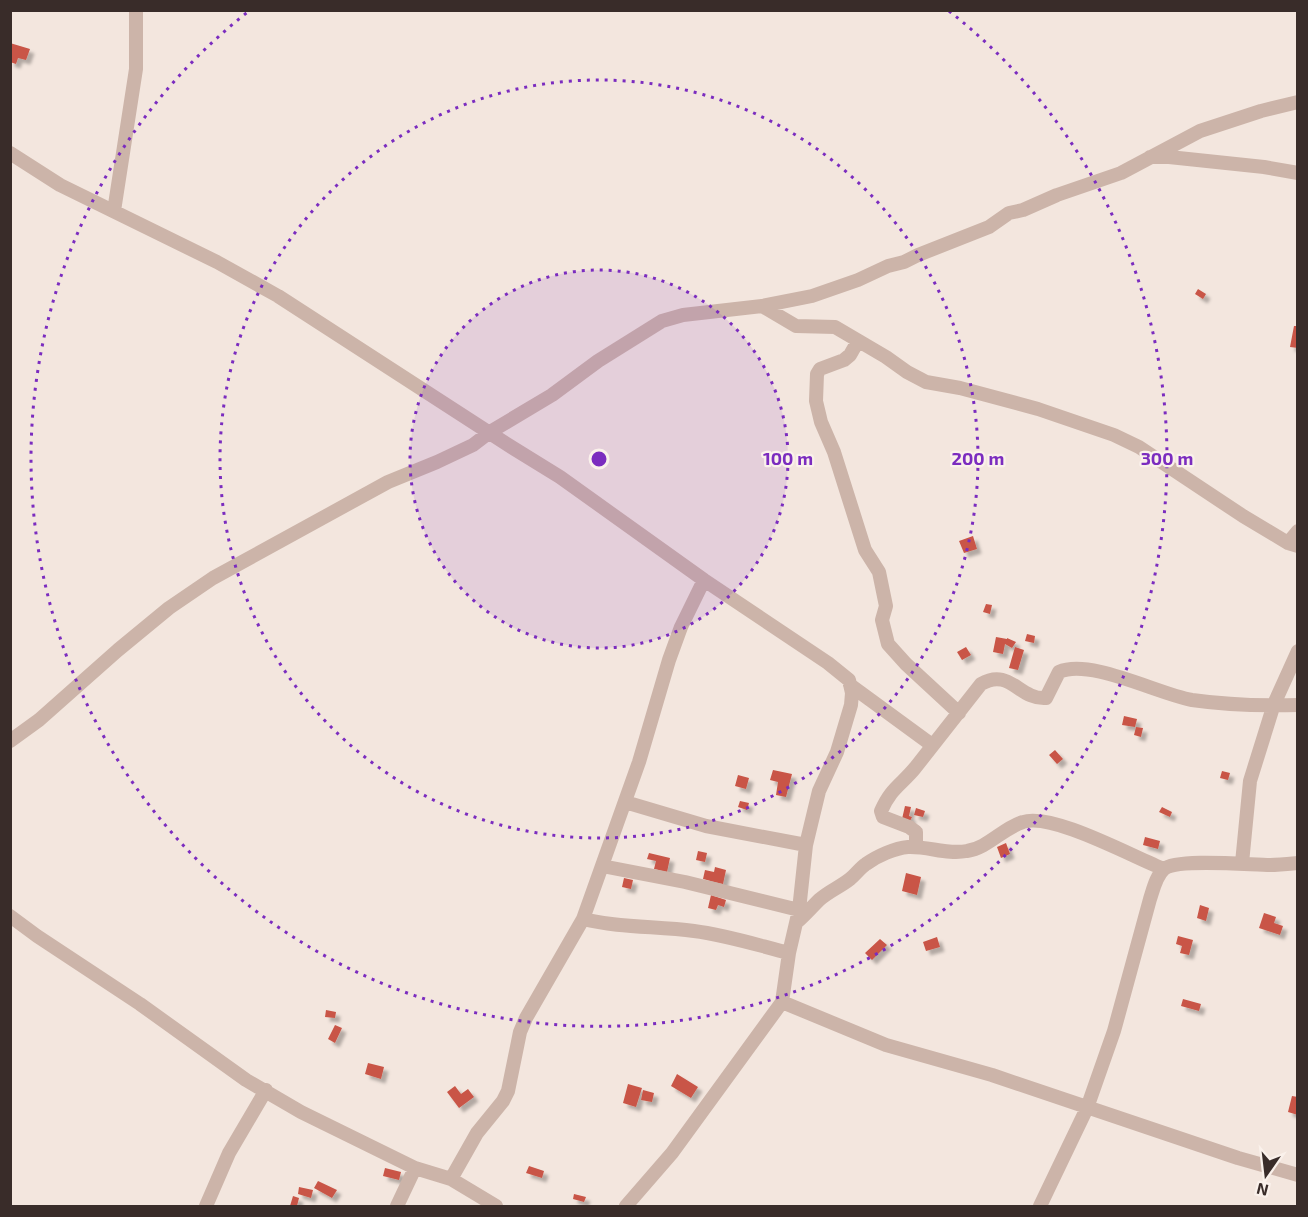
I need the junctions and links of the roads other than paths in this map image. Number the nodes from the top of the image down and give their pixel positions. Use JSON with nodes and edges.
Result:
{"nodes":[{"id":1,"x":136,"y":10,"type":"edge"},
{"id":2,"x":1298,"y":102,"type":"edge"},
{"id":3,"x":10,"y":153,"type":"edge"},
{"id":4,"x":1148,"y":157,"type":"junction"},
{"id":5,"x":1298,"y":173,"type":"edge"},
{"id":6,"x":114,"y":211,"type":"junction"},
{"id":7,"x":762,"y":306,"type":"junction"},
{"id":8,"x":858,"y":341,"type":"junction"},
{"id":9,"x":490,"y":432,"type":"junction"},
{"id":10,"x":1298,"y":531,"type":"edge"},
{"id":11,"x":1293,"y":544,"type":"edge"},
{"id":12,"x":704,"y":580,"type":"junction"},
{"id":13,"x":1298,"y":651,"type":"edge"},
{"id":14,"x":850,"y":685,"type":"junction"},
{"id":15,"x":1274,"y":704,"type":"junction"},
{"id":16,"x":1298,"y":705,"type":"edge"},
{"id":17,"x":959,"y":713,"type":"junction"},
{"id":18,"x":10,"y":741,"type":"edge"},
{"id":19,"x":932,"y":745,"type":"junction"},
{"id":20,"x":625,"y":802,"type":"junction"},
{"id":21,"x":806,"y":845,"type":"junction"},
{"id":22,"x":916,"y":847,"type":"junction"},
{"id":23,"x":1242,"y":863,"type":"junction"},
{"id":24,"x":1298,"y":863,"type":"edge"},
{"id":25,"x":602,"y":866,"type":"junction"},
{"id":26,"x":1164,"y":869,"type":"junction"},
{"id":27,"x":10,"y":916,"type":"edge"},
{"id":28,"x":798,"y":916,"type":"junction"},
{"id":29,"x":583,"y":919,"type":"junction"},
{"id":30,"x":789,"y":953,"type":"junction"},
{"id":31,"x":782,"y":1002,"type":"junction"},
{"id":32,"x":266,"y":1090,"type":"junction"},
{"id":33,"x":1087,"y":1108,"type":"junction"},
{"id":34,"x":415,"y":1168,"type":"junction"},
{"id":35,"x":1298,"y":1175,"type":"edge"},
{"id":36,"x":451,"y":1179,"type":"junction"},
{"id":37,"x":206,"y":1206,"type":"edge"},
{"id":38,"x":397,"y":1206,"type":"edge"},
{"id":39,"x":496,"y":1206,"type":"edge"},
{"id":40,"x":626,"y":1206,"type":"edge"},
{"id":41,"x":1040,"y":1206,"type":"edge"}],
"edges":[{"from":1,"to":6,"type":"street"},
{"from":2,"to":4,"type":"street"},
{"from":3,"to":6,"type":"street"},
{"from":4,"to":5,"type":"street"},
{"from":4,"to":7,"type":"street"},
{"from":6,"to":9,"type":"street"},
{"from":7,"to":8,"type":"street"},
{"from":7,"to":9,"type":"street"},
{"from":8,"to":11,"type":"street"},
{"from":8,"to":17,"type":"street"},
{"from":9,"to":12,"type":"street"},
{"from":9,"to":18,"type":"street"},
{"from":10,"to":11,"type":"street"},
{"from":12,"to":14,"type":"street"},
{"from":12,"to":20,"type":"street"},
{"from":13,"to":15,"type":"street"},
{"from":14,"to":19,"type":"street"},
{"from":14,"to":21,"type":"street"},
{"from":15,"to":16,"type":"street"},
{"from":15,"to":17,"type":"street"},
{"from":15,"to":23,"type":"street"},
{"from":17,"to":19,"type":"street"},
{"from":19,"to":22,"type":"street"},
{"from":20,"to":21,"type":"street"},
{"from":20,"to":25,"type":"street"},
{"from":21,"to":28,"type":"street"},
{"from":22,"to":26,"type":"street"},
{"from":22,"to":28,"type":"street"},
{"from":23,"to":24,"type":"street"},
{"from":23,"to":26,"type":"street"},
{"from":25,"to":28,"type":"street"},
{"from":25,"to":29,"type":"street"},
{"from":26,"to":33,"type":"street"},
{"from":27,"to":32,"type":"street"},
{"from":28,"to":30,"type":"street"},
{"from":29,"to":30,"type":"street"},
{"from":29,"to":36,"type":"street"},
{"from":30,"to":31,"type":"street"},
{"from":31,"to":33,"type":"street"},
{"from":31,"to":40,"type":"street"},
{"from":32,"to":34,"type":"street"},
{"from":32,"to":37,"type":"street"},
{"from":33,"to":35,"type":"street"},
{"from":33,"to":41,"type":"street"},
{"from":34,"to":36,"type":"street"},
{"from":34,"to":38,"type":"street"},
{"from":36,"to":39,"type":"street"}]}
